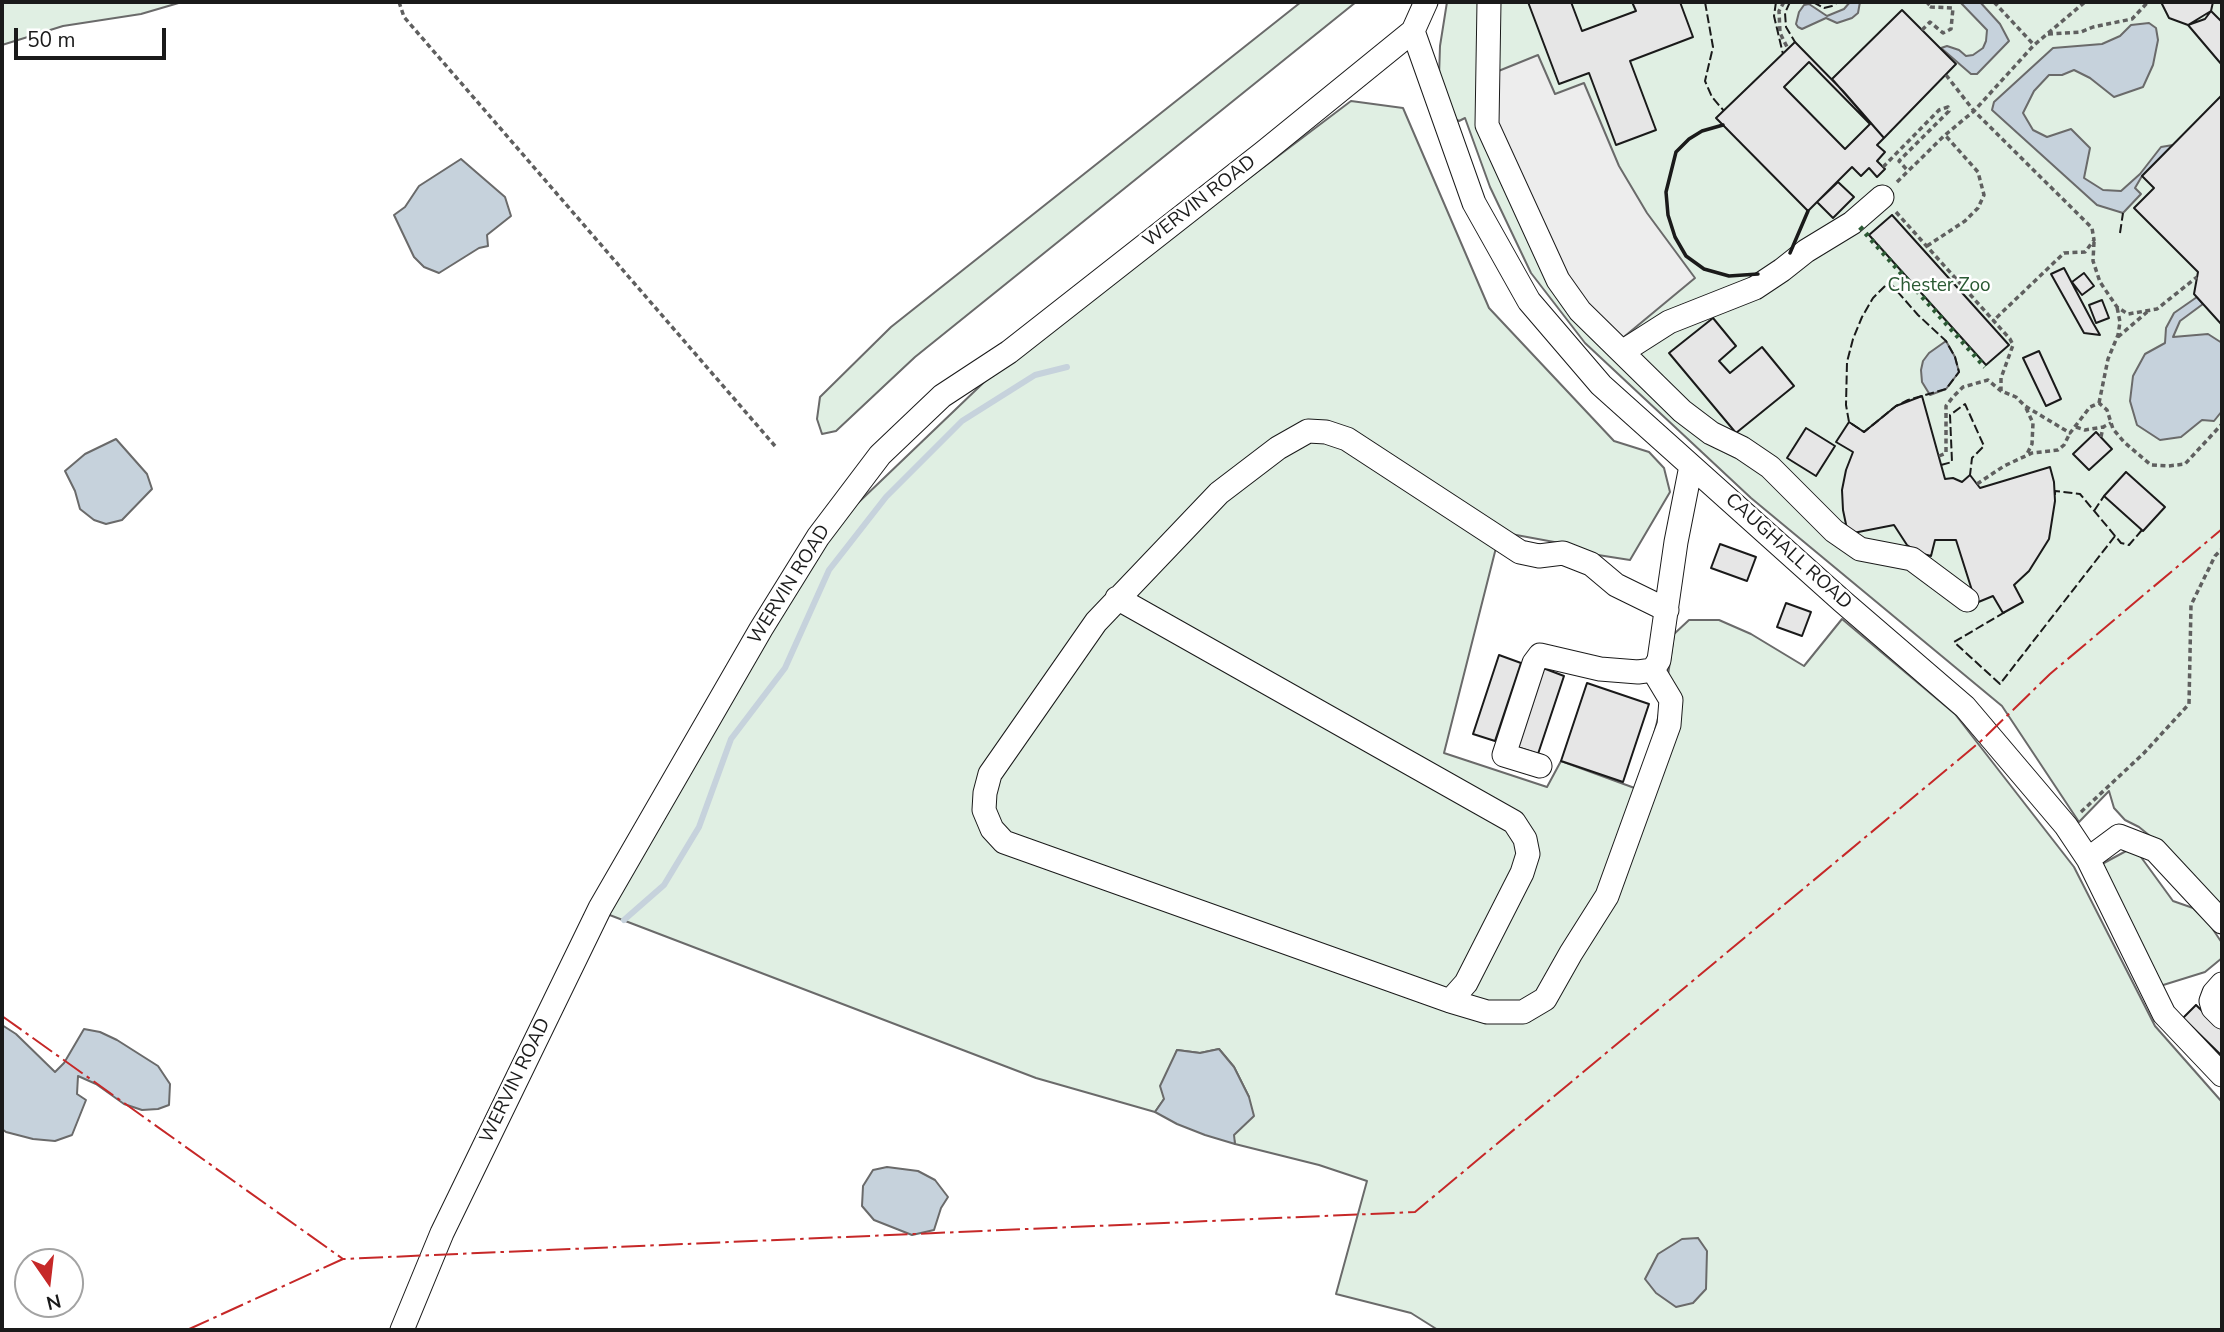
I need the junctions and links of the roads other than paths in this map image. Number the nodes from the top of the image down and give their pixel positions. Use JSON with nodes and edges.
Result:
{"nodes":[{"id":1,"x":1426,"y":2,"type":"edge"},
{"id":2,"x":1489,"y":2,"type":"edge"},
{"id":3,"x":1413,"y":31,"type":"junction"},
{"id":4,"x":1882,"y":197,"type":"road end"},
{"id":5,"x":1622,"y":352,"type":"junction"},
{"id":6,"x":1691,"y":466,"type":"junction"},
{"id":7,"x":1117,"y":598,"type":"junction"},
{"id":8,"x":1967,"y":600,"type":"dead end"},
{"id":9,"x":1667,"y":610,"type":"junction"},
{"id":10,"x":1653,"y":670,"type":"junction"},
{"id":11,"x":1540,"y":766,"type":"dead end"},
{"id":12,"x":2088,"y":859,"type":"junction"},
{"id":13,"x":2222,"y":922,"type":"edge"},
{"id":14,"x":2222,"y":984,"type":"edge"},
{"id":15,"x":1450,"y":1001,"type":"junction"},
{"id":16,"x":2222,"y":1017,"type":"edge"},
{"id":17,"x":2222,"y":1075,"type":"edge"},
{"id":18,"x":402,"y":1330,"type":"edge"}],
"edges":[{"from":1,"to":3,"type":"street"},
{"from":2,"to":5,"type":"street"},
{"from":3,"to":6,"type":"street","name":"CAUGHALL ROAD"},
{"from":3,"to":18,"type":"street","name":"WERVIN ROAD"},
{"from":4,"to":5,"type":"street"},
{"from":5,"to":8,"type":"street"},
{"from":6,"to":9,"type":"street"},
{"from":6,"to":12,"type":"street","name":"CAUGHALL ROAD"},
{"from":7,"to":9,"type":"street"},
{"from":7,"to":15,"type":"street"},
{"from":7,"to":15,"type":"street"},
{"from":9,"to":10,"type":"street"},
{"from":10,"to":11,"type":"street"},
{"from":10,"to":15,"type":"street"},
{"from":12,"to":13,"type":"street"},
{"from":12,"to":17,"type":"street","name":"CAUGHALL ROAD"},
{"from":14,"to":16,"type":"street"}]}
